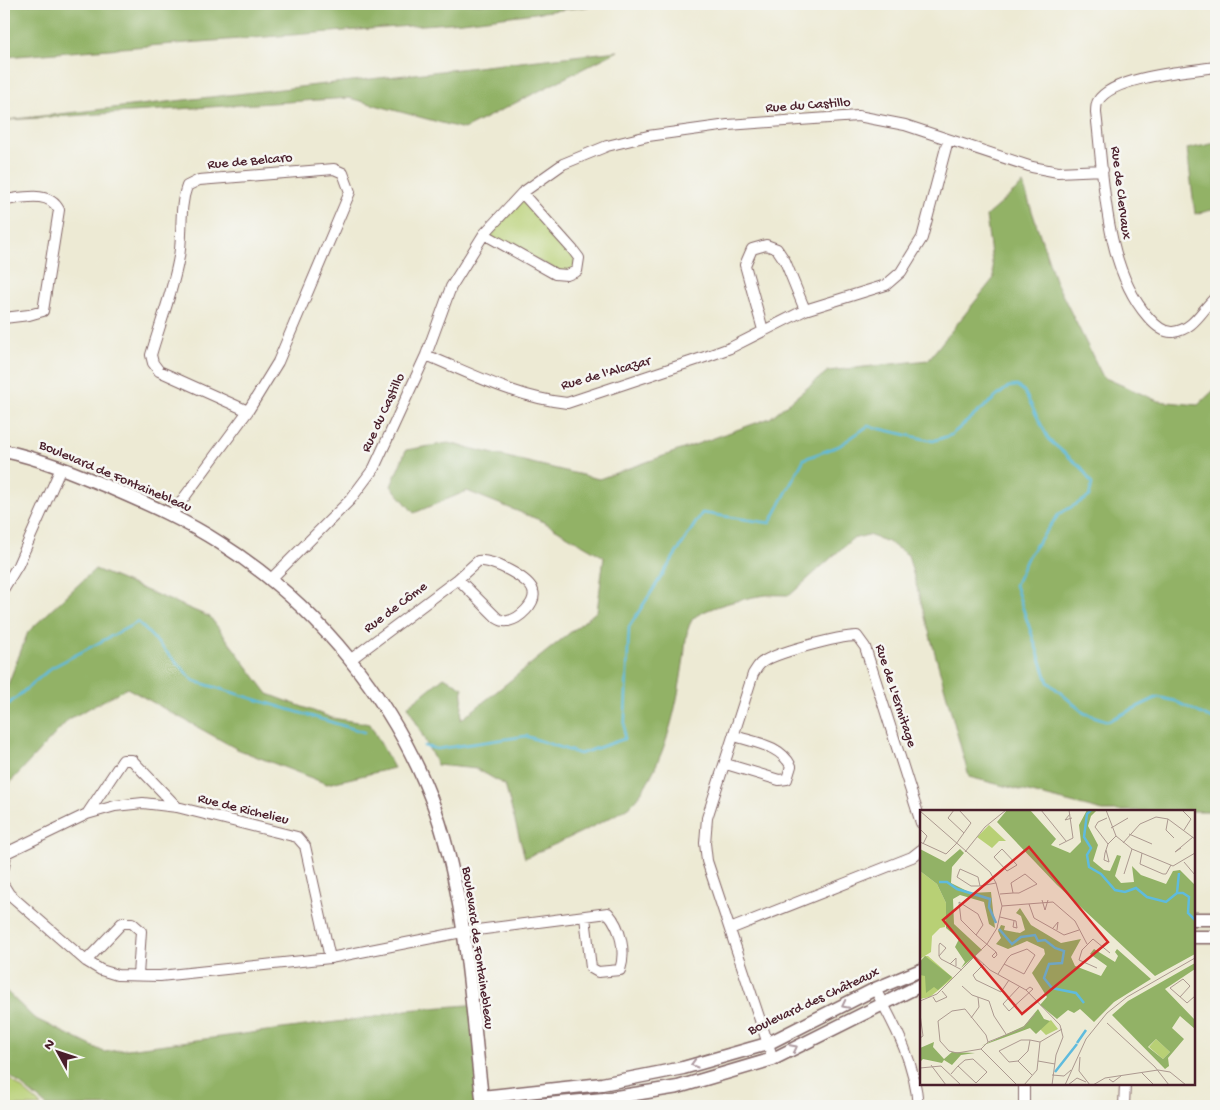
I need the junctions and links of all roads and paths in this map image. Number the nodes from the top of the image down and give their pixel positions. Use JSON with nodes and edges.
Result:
{"nodes":[{"id":1,"x":1216,"y":67,"type":"edge"},
{"id":2,"x":948,"y":140,"type":"junction"},
{"id":3,"x":1103,"y":170,"type":"junction"},
{"id":4,"x":522,"y":193,"type":"junction"},
{"id":5,"x":4,"y":200,"type":"edge"},
{"id":6,"x":484,"y":234,"type":"junction"},
{"id":7,"x":1216,"y":297,"type":"edge"},
{"id":8,"x":805,"y":310,"type":"junction"},
{"id":9,"x":4,"y":318,"type":"edge"},
{"id":10,"x":763,"y":330,"type":"junction"},
{"id":11,"x":426,"y":355,"type":"junction"},
{"id":12,"x":248,"y":412,"type":"junction"},
{"id":13,"x":4,"y":451,"type":"edge"},
{"id":14,"x":61,"y":468,"type":"junction"},
{"id":15,"x":172,"y":514,"type":"junction"},
{"id":16,"x":271,"y":579,"type":"junction"},
{"id":17,"x":458,"y":579,"type":"junction"},
{"id":18,"x":4,"y":588,"type":"edge"},
{"id":19,"x":350,"y":660,"type":"junction"},
{"id":20,"x":735,"y":736,"type":"junction"},
{"id":21,"x":726,"y":764,"type":"junction"},
{"id":22,"x":177,"y":807,"type":"junction"},
{"id":23,"x":87,"y":814,"type":"junction"},
{"id":24,"x":920,"y":820,"type":"edge"},
{"id":25,"x":920,"y":851,"type":"edge"},
{"id":26,"x":5,"y":854,"type":"edge"},
{"id":27,"x":4,"y":867,"type":"edge"},
{"id":28,"x":5,"y":891,"type":"edge"},
{"id":29,"x":585,"y":917,"type":"junction"},
{"id":30,"x":1195,"y":919,"type":"edge"},
{"id":31,"x":1216,"y":919,"type":"edge"},
{"id":32,"x":730,"y":930,"type":"junction"},
{"id":33,"x":462,"y":932,"type":"junction"},
{"id":34,"x":1195,"y":937,"type":"edge"},
{"id":35,"x":1216,"y":937,"type":"edge"},
{"id":36,"x":330,"y":958,"type":"junction"},
{"id":37,"x":86,"y":961,"type":"junction"},
{"id":38,"x":920,"y":970,"type":"edge"},
{"id":39,"x":138,"y":975,"type":"junction"},
{"id":40,"x":920,"y":985,"type":"edge"},
{"id":41,"x":875,"y":989,"type":"junction"},
{"id":42,"x":883,"y":1003,"type":"junction"},
{"id":43,"x":767,"y":1044,"type":"junction"},
{"id":44,"x":772,"y":1059,"type":"junction"},
{"id":45,"x":602,"y":1084,"type":"junction"},
{"id":46,"x":1024,"y":1085,"type":"edge"},
{"id":47,"x":1125,"y":1085,"type":"edge"},
{"id":48,"x":483,"y":1101,"type":"edge"},
{"id":49,"x":604,"y":1102,"type":"edge"},
{"id":50,"x":526,"y":1106,"type":"edge"},
{"id":51,"x":918,"y":1106,"type":"edge"},
{"id":52,"x":1024,"y":1106,"type":"edge"},
{"id":53,"x":1124,"y":1106,"type":"edge"}],
"edges":[{"from":1,"to":3,"type":"street","name":"Rue de Clervaux"},
{"from":2,"to":3,"type":"street","name":"Rue du Castillo"},
{"from":2,"to":4,"type":"street","name":"Rue du Castillo"},
{"from":2,"to":8,"type":"street","name":"Rue de l'Alcazar"},
{"from":3,"to":7,"type":"street","name":"Rue de Clervaux"},
{"from":4,"to":6,"type":"street","name":"Rue du Castillo"},
{"from":4,"to":6,"type":"street"},
{"from":5,"to":9,"type":"street"},
{"from":6,"to":11,"type":"street","name":"Rue du Castillo"},
{"from":8,"to":10,"type":"street","name":"Rue de l'Alcazar"},
{"from":8,"to":10,"type":"street"},
{"from":10,"to":11,"type":"street","name":"Rue de l'Alcazar"},
{"from":11,"to":16,"type":"street","name":"Rue du Castillo"},
{"from":12,"to":12,"type":"street","name":"Rue de Belcaro"},
{"from":12,"to":15,"type":"street","name":"Rue de Belcaro"},
{"from":13,"to":14,"type":"street","name":"Boulevard de Fontainebleau"},
{"from":14,"to":15,"type":"street","name":"Boulevard de Fontainebleau"},
{"from":14,"to":18,"type":"street"},
{"from":15,"to":16,"type":"street","name":"Boulevard de Fontainebleau"},
{"from":16,"to":19,"type":"street","name":"Boulevard de Fontainebleau"},
{"from":17,"to":17,"type":"street","name":"Rue de Côme"},
{"from":17,"to":19,"type":"street","name":"Rue de Côme"},
{"from":19,"to":33,"type":"street","name":"Boulevard de Fontainebleau"},
{"from":20,"to":21,"type":"street","name":"Rue de L'Ermitage"},
{"from":20,"to":21,"type":"street"},
{"from":20,"to":24,"type":"street","name":"Rue de L'Ermitage"},
{"from":21,"to":32,"type":"street","name":"Rue de L'Ermitage"},
{"from":22,"to":23,"type":"street","name":"Rue de Richelieu"},
{"from":22,"to":23,"type":"street","name":"Rue de Richelieu"},
{"from":22,"to":36,"type":"street","name":"Rue de Richelieu"},
{"from":23,"to":26,"type":"street","name":"Rue de Richelieu"},
{"from":25,"to":32,"type":"street"},
{"from":26,"to":27,"type":"street","name":"Rue de Richelieu"},
{"from":28,"to":37,"type":"street"},
{"from":29,"to":29,"type":"street"},
{"from":29,"to":33,"type":"street"},
{"from":30,"to":31,"type":"street"},
{"from":32,"to":43,"type":"street","name":"Rue de L'Ermitage"},
{"from":33,"to":36,"type":"street"},
{"from":33,"to":48,"type":"street","name":"Boulevard de Fontainebleau"},
{"from":34,"to":35,"type":"street"},
{"from":36,"to":39,"type":"street"},
{"from":37,"to":39,"type":"street"},
{"from":37,"to":39,"type":"street"},
{"from":38,"to":41,"type":"street","name":"Boulevard des Châteaux"},
{"from":40,"to":42,"type":"street"},
{"from":41,"to":42,"type":"street"},
{"from":41,"to":43,"type":"street","name":"Boulevard des Châteaux","one_way":true},
{"from":44,"to":42,"type":"street","one_way":true},
{"from":42,"to":51,"type":"street"},
{"from":43,"to":44,"type":"street","name":"Rue de L'Ermitage"},
{"from":43,"to":45,"type":"street","name":"Boulevard des Châteaux","one_way":true},
{"from":44,"to":49,"type":"street"},
{"from":45,"to":48,"type":"street","name":"Boulevard des Châteaux"},
{"from":45,"to":49,"type":"street"},
{"from":46,"to":52,"type":"street"},
{"from":47,"to":53,"type":"street"},
{"from":49,"to":50,"type":"street"}]}
